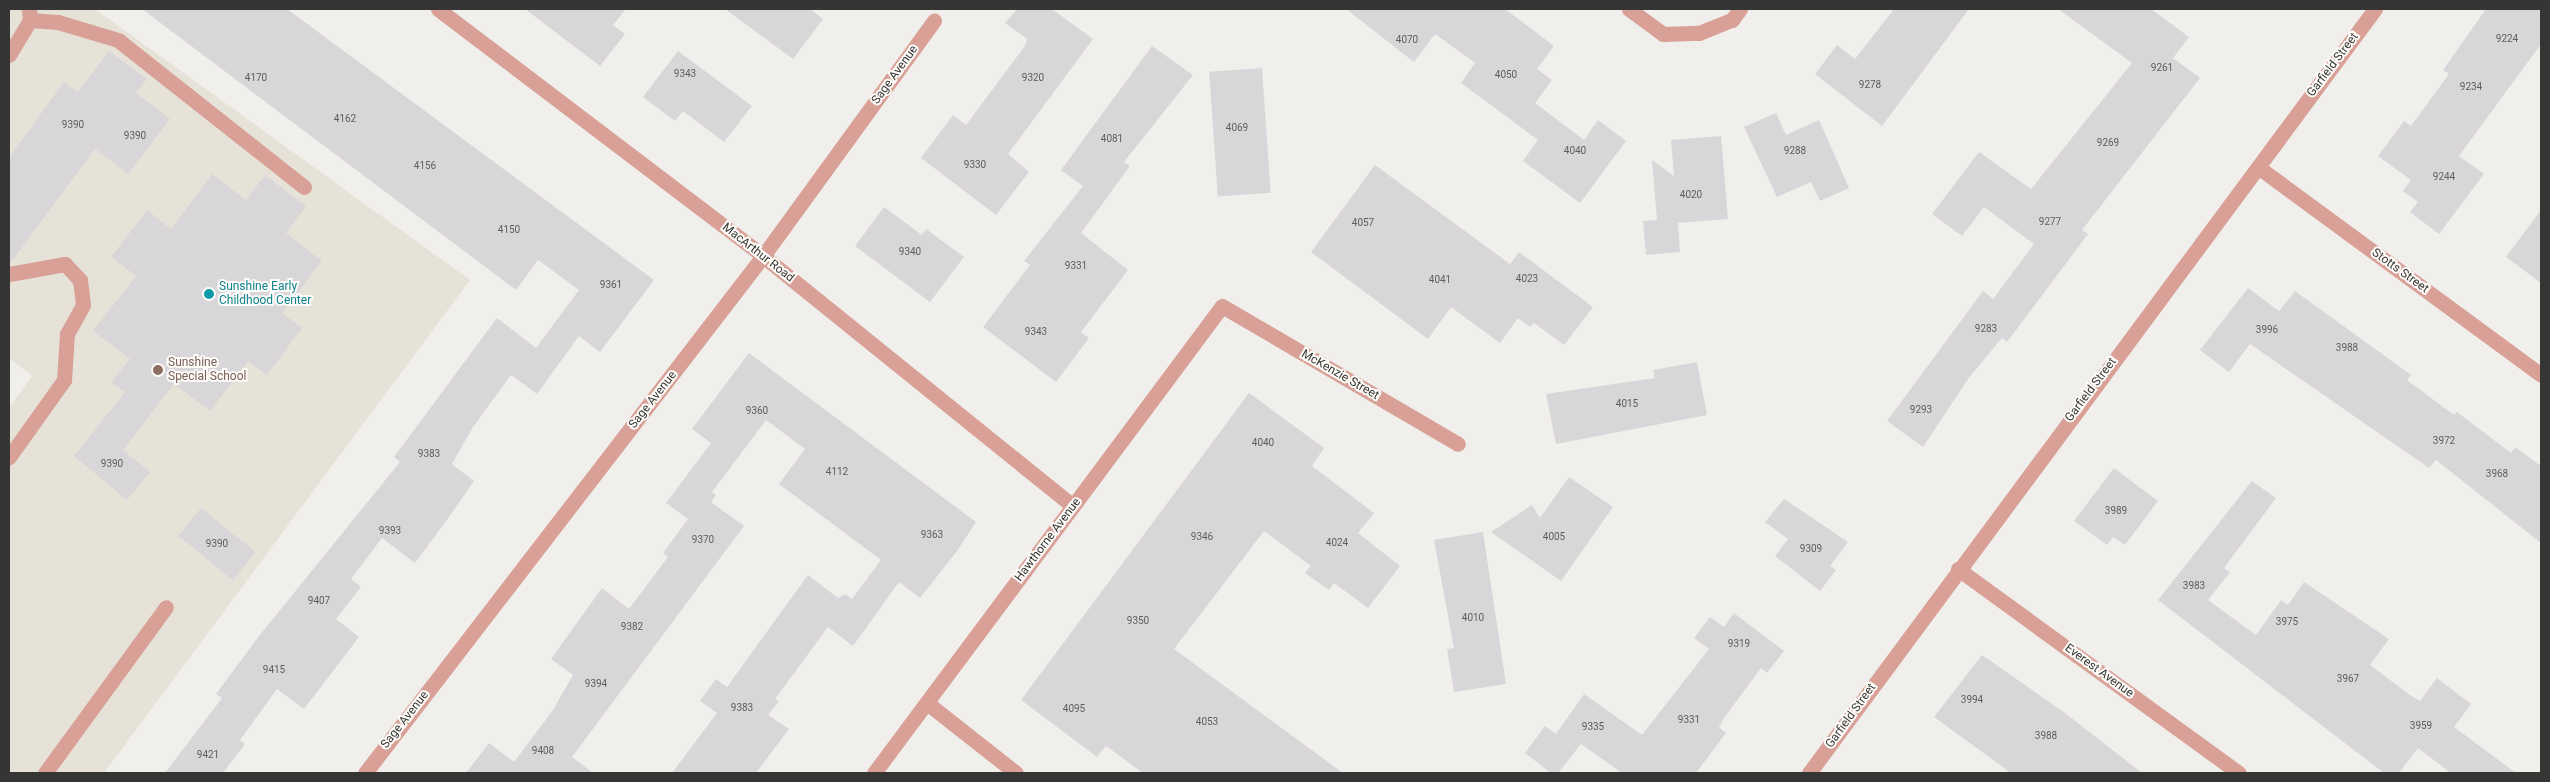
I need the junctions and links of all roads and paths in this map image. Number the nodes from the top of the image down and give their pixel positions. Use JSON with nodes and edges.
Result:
{"nodes":[{"id":1,"x":438,"y":9,"type":"edge"},
{"id":2,"x":1629,"y":9,"type":"edge"},
{"id":3,"x":1740,"y":9,"type":"edge"},
{"id":4,"x":2375,"y":9,"type":"edge"},
{"id":5,"x":30,"y":14,"type":"edge"},
{"id":6,"x":934,"y":21,"type":"dead end"},
{"id":7,"x":9,"y":55,"type":"edge"},
{"id":8,"x":2258,"y":166,"type":"junction"},
{"id":9,"x":304,"y":187,"type":"dead end"},
{"id":10,"x":763,"y":256,"type":"junction"},
{"id":11,"x":9,"y":274,"type":"edge"},
{"id":12,"x":1222,"y":306,"type":"joint"},
{"id":13,"x":2541,"y":375,"type":"edge"},
{"id":14,"x":1458,"y":444,"type":"dead end"},
{"id":15,"x":9,"y":457,"type":"edge"},
{"id":16,"x":1073,"y":506,"type":"junction"},
{"id":17,"x":1958,"y":569,"type":"junction"},
{"id":18,"x":166,"y":607,"type":"dead end"},
{"id":19,"x":927,"y":703,"type":"junction"},
{"id":20,"x":45,"y":773,"type":"edge"},
{"id":21,"x":365,"y":773,"type":"edge"},
{"id":22,"x":874,"y":773,"type":"edge"},
{"id":23,"x":1016,"y":773,"type":"edge"},
{"id":24,"x":1809,"y":773,"type":"edge"},
{"id":25,"x":2239,"y":773,"type":"edge"}],
"edges":[{"from":1,"to":10,"type":"street","name":"MacArthur Road"},
{"from":2,"to":3,"type":"street"},
{"from":4,"to":8,"type":"street","name":"Garfield Street"},
{"from":5,"to":7,"type":"street"},
{"from":5,"to":9,"type":"street"},
{"from":6,"to":10,"type":"street","name":"Sage Avenue"},
{"from":8,"to":13,"type":"street","name":"Stotts Street"},
{"from":8,"to":17,"type":"street","name":"Garfield Street"},
{"from":10,"to":16,"type":"street","name":"MacArthur Road"},
{"from":10,"to":21,"type":"street","name":"Sage Avenue"},
{"from":11,"to":15,"type":"street"},
{"from":12,"to":14,"type":"street","name":"McKenzie Street"},
{"from":12,"to":16,"type":"street","name":"Hawthorne Avenue"},
{"from":16,"to":19,"type":"street","name":"Hawthorne Avenue"},
{"from":17,"to":24,"type":"street","name":"Garfield Street"},
{"from":17,"to":25,"type":"street","name":"Everest Avenue"},
{"from":18,"to":20,"type":"street"},
{"from":19,"to":22,"type":"street","name":"Hawthorne Avenue"},
{"from":19,"to":23,"type":"street"}]}
